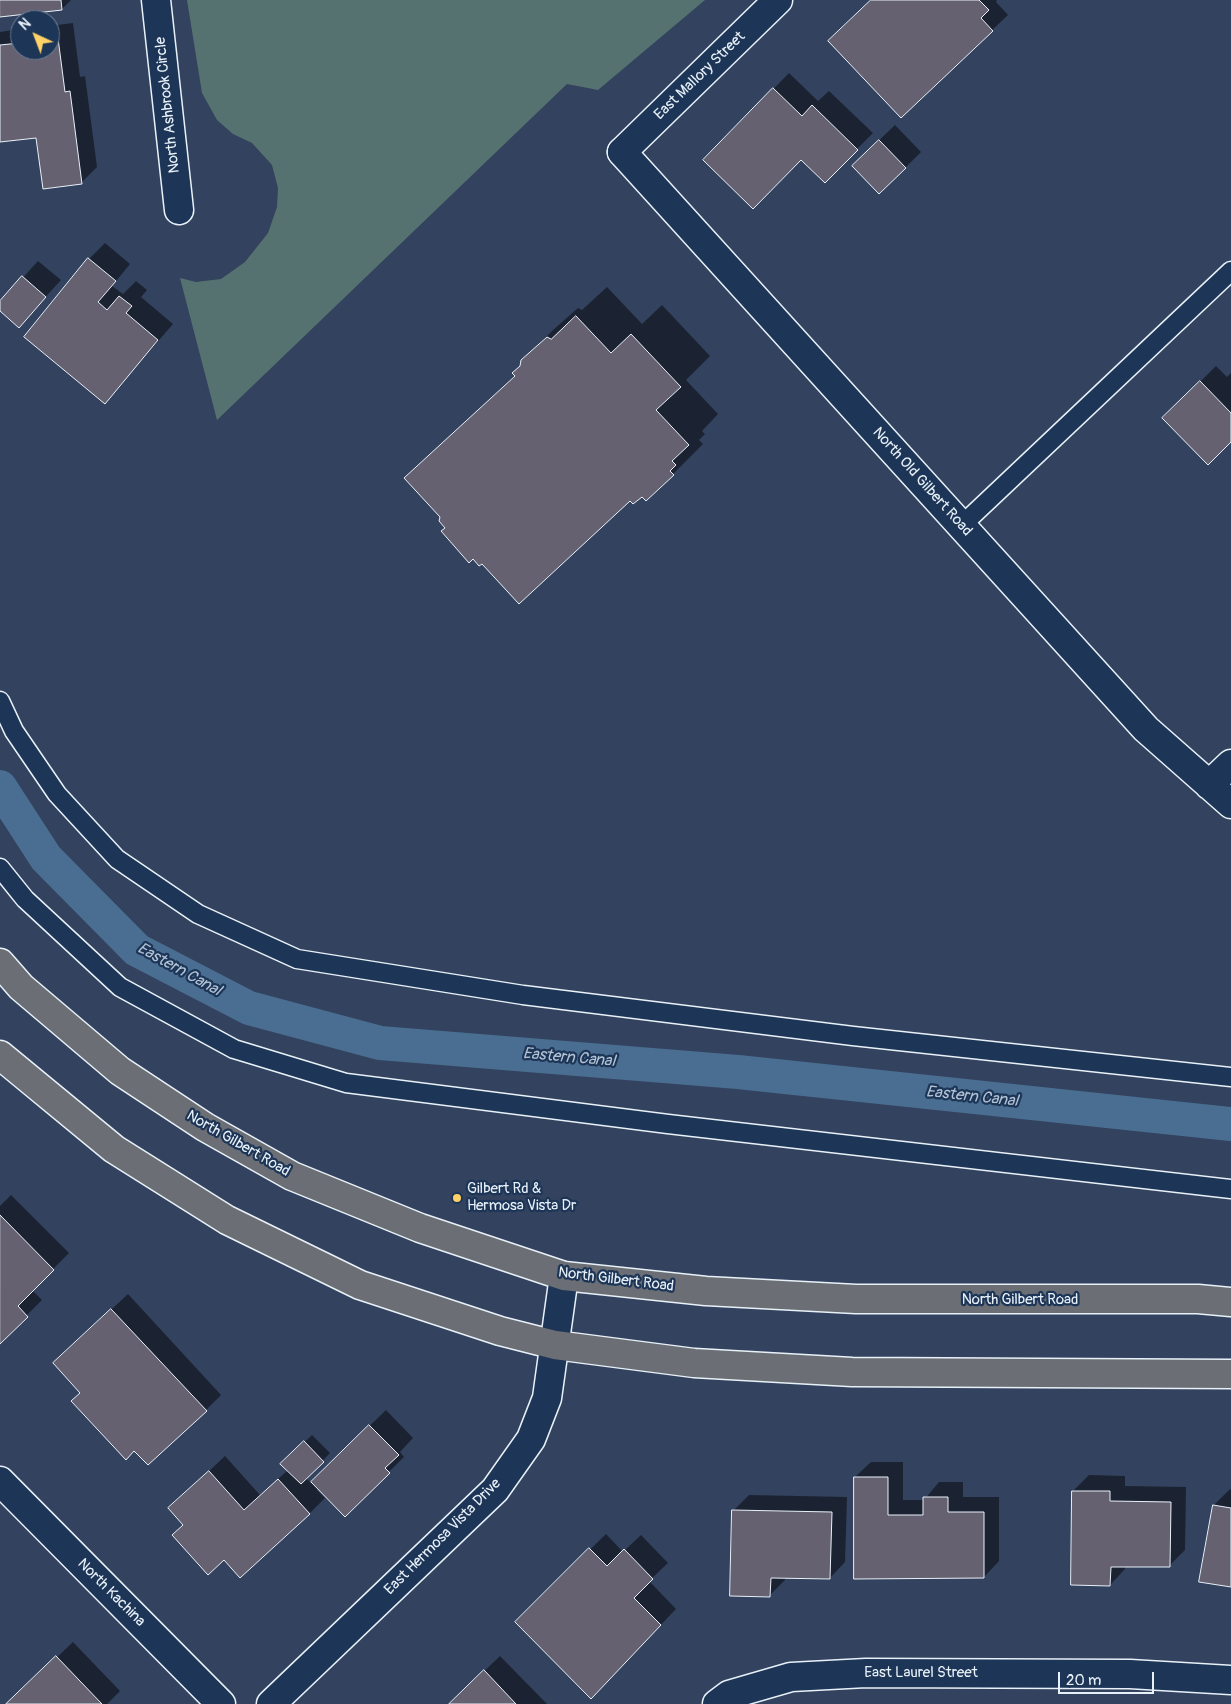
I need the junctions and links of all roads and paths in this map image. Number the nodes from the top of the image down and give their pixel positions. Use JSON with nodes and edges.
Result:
{"nodes":[{"id":1,"x":156,"y":0,"type":"edge"},
{"id":2,"x":778,"y":0,"type":"edge"},
{"id":3,"x":622,"y":152,"type":"joint"},
{"id":4,"x":179,"y":210,"type":"dead end"},
{"id":5,"x":1231,"y":271,"type":"edge"},
{"id":6,"x":961,"y":526,"type":"junction"},
{"id":7,"x":0,"y":701,"type":"edge"},
{"id":8,"x":1231,"y":764,"type":"edge"},
{"id":9,"x":1209,"y":785,"type":"junction"},
{"id":10,"x":1231,"y":804,"type":"edge"},
{"id":11,"x":0,"y":868,"type":"edge"},
{"id":12,"x":0,"y":963,"type":"edge"},
{"id":13,"x":0,"y":1055,"type":"edge"},
{"id":14,"x":1231,"y":1077,"type":"edge"},
{"id":15,"x":1231,"y":1189,"type":"edge"},
{"id":16,"x":564,"y":1276,"type":"junction"},
{"id":17,"x":1231,"y":1302,"type":"edge"},
{"id":18,"x":555,"y":1345,"type":"junction"},
{"id":19,"x":1231,"y":1374,"type":"edge"},
{"id":20,"x":0,"y":1481,"type":"edge"},
{"id":21,"x":1231,"y":1680,"type":"edge"},
{"id":22,"x":221,"y":1704,"type":"edge"},
{"id":23,"x":271,"y":1704,"type":"edge"},
{"id":24,"x":716,"y":1704,"type":"edge"}],
"edges":[{"from":1,"to":4,"type":"street","name":"North Ashbrook Circle"},
{"from":2,"to":3,"type":"street","name":"East Mallory Street"},
{"from":3,"to":6,"type":"street","name":"North Old Gilbert Road"},
{"from":5,"to":6,"type":"lane"},
{"from":6,"to":9,"type":"street","name":"North Old Gilbert Road"},
{"from":7,"to":14,"type":"lane"},
{"from":8,"to":9,"type":"street"},
{"from":9,"to":10,"type":"street","name":"North Old Gilbert Road"},
{"from":11,"to":15,"type":"lane"},
{"from":12,"to":16,"type":"main road","name":"North Gilbert Road"},
{"from":13,"to":18,"type":"main road"},
{"from":16,"to":17,"type":"main road","name":"North Gilbert Road"},
{"from":16,"to":18,"type":"street","name":"East Hermosa Vista Drive"},
{"from":18,"to":19,"type":"main road"},
{"from":18,"to":23,"type":"street","name":"East Hermosa Vista Drive"},
{"from":20,"to":22,"type":"street","name":"North Kachina"},
{"from":21,"to":24,"type":"street","name":"East Laurel Street"}]}
